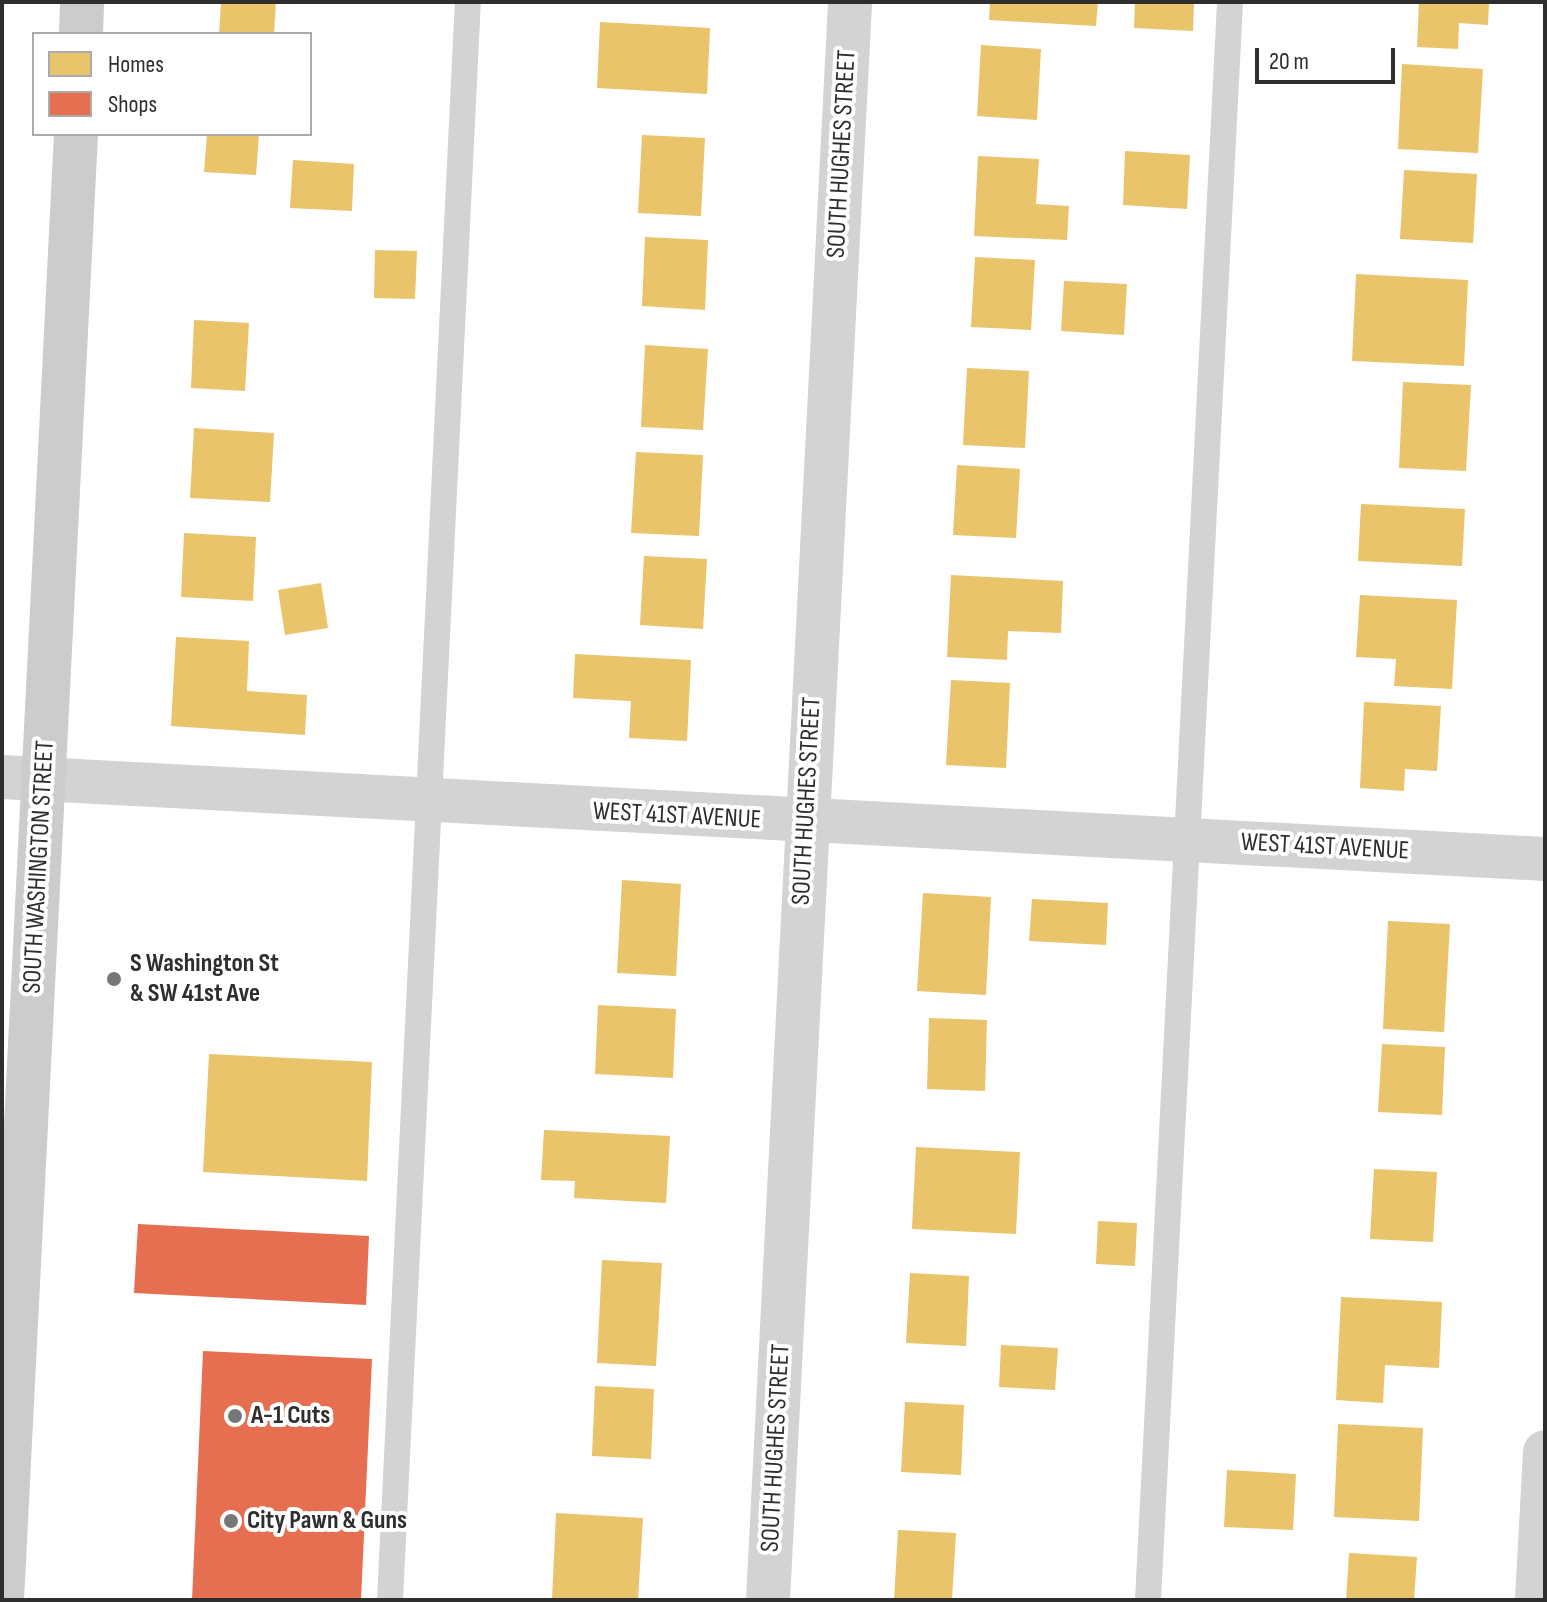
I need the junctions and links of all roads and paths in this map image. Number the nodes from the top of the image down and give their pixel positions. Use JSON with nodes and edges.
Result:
{"nodes":[{"id":1,"x":82,"y":2,"type":"edge"},
{"id":2,"x":468,"y":2,"type":"edge"},
{"id":3,"x":850,"y":2,"type":"edge"},
{"id":4,"x":1230,"y":2,"type":"edge"},
{"id":5,"x":81,"y":32,"type":"edge"},
{"id":6,"x":76,"y":136,"type":"edge"},
{"id":7,"x":23,"y":778,"type":"edge"},
{"id":8,"x":426,"y":803,"type":"junction"},
{"id":9,"x":805,"y":823,"type":"junction"},
{"id":10,"x":1185,"y":840,"type":"junction"},
{"id":11,"x":1545,"y":859,"type":"edge"},
{"id":12,"x":1545,"y":1452,"type":"edge"},
{"id":13,"x":5,"y":1501,"type":"edge"},
{"id":14,"x":2,"y":1600,"type":"edge"},
{"id":15,"x":390,"y":1600,"type":"edge"},
{"id":16,"x":768,"y":1600,"type":"edge"},
{"id":17,"x":1148,"y":1600,"type":"edge"},
{"id":18,"x":1537,"y":1600,"type":"edge"}],
"edges":[{"from":1,"to":5,"type":"main road"},
{"from":2,"to":8,"type":"lane"},
{"from":3,"to":9,"type":"street","name":"SOUTH HUGHES STREET"},
{"from":4,"to":10,"type":"lane"},
{"from":6,"to":7,"type":"main road","name":"SOUTH WASHINGTON STREET"},
{"from":7,"to":8,"type":"street","name":"WEST 41ST AVENUE"},
{"from":7,"to":13,"type":"main road","name":"SOUTH WASHINGTON STREET"},
{"from":8,"to":9,"type":"street","name":"WEST 41ST AVENUE"},
{"from":8,"to":15,"type":"lane"},
{"from":9,"to":10,"type":"street","name":"WEST 41ST AVENUE"},
{"from":9,"to":16,"type":"street","name":"SOUTH HUGHES STREET"},
{"from":10,"to":11,"type":"street","name":"WEST 41ST AVENUE"},
{"from":10,"to":17,"type":"lane"},
{"from":12,"to":18,"type":"street"},
{"from":13,"to":14,"type":"main road","name":"SOUTH WASHINGTON STREET"}]}
